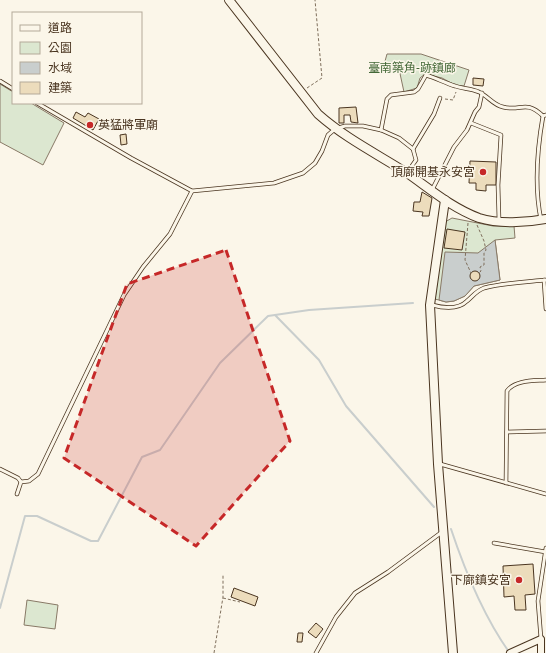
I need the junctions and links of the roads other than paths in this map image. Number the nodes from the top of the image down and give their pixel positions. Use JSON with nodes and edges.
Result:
{"nodes":[{"id":1,"x":229,"y":0,"type":"edge"},
{"id":2,"x":0,"y":81,"type":"edge"},
{"id":3,"x":12,"y":88,"type":"edge"},
{"id":4,"x":482,"y":93,"type":"junction"},
{"id":5,"x":440,"y":98,"type":"road end"},
{"id":6,"x":39,"y":104,"type":"edge"},
{"id":7,"x":544,"y":115,"type":"edge"},
{"id":8,"x":471,"y":123,"type":"junction"},
{"id":9,"x":335,"y":129,"type":"junction"},
{"id":10,"x":382,"y":130,"type":"junction"},
{"id":11,"x":413,"y":149,"type":"junction"},
{"id":12,"x":407,"y":174,"type":"junction"},
{"id":13,"x":192,"y":191,"type":"junction"},
{"id":14,"x":432,"y":192,"type":"junction"},
{"id":15,"x":445,"y":200,"type":"junction"},
{"id":16,"x":544,"y":219,"type":"edge"},
{"id":17,"x":499,"y":222,"type":"junction"},
{"id":18,"x":545,"y":280,"type":"edge"},
{"id":19,"x":430,"y":305,"type":"junction"},
{"id":20,"x":546,"y":309,"type":"edge"},
{"id":21,"x":546,"y":380,"type":"edge"},
{"id":22,"x":546,"y":431,"type":"edge"},
{"id":23,"x":507,"y":432,"type":"junction"},
{"id":24,"x":438,"y":464,"type":"junction"},
{"id":25,"x":0,"y":469,"type":"edge"},
{"id":26,"x":21,"y":482,"type":"junction"},
{"id":27,"x":506,"y":483,"type":"junction"},
{"id":28,"x":17,"y":494,"type":"dead end"},
{"id":29,"x":546,"y":494,"type":"edge"},
{"id":30,"x":443,"y":532,"type":"junction"},
{"id":31,"x":494,"y":543,"type":"dead end"},
{"id":32,"x":546,"y":548,"type":"edge"},
{"id":33,"x":546,"y":552,"type":"edge"},
{"id":34,"x":541,"y":639,"type":"junction"},
{"id":35,"x":512,"y":652,"type":"edge"},
{"id":36,"x":316,"y":653,"type":"edge"},
{"id":37,"x":453,"y":653,"type":"edge"},
{"id":38,"x":541,"y":653,"type":"edge"}],
"edges":[{"from":1,"to":9,"type":"street"},
{"from":2,"to":3,"type":"lane"},
{"from":4,"to":7,"type":"lane"},
{"from":4,"to":8,"type":"lane"},
{"from":4,"to":10,"type":"lane"},
{"from":5,"to":11,"type":"lane"},
{"from":6,"to":13,"type":"lane"},
{"from":7,"to":16,"type":"lane"},
{"from":8,"to":14,"type":"lane"},
{"from":8,"to":17,"type":"lane"},
{"from":9,"to":10,"type":"lane"},
{"from":9,"to":12,"type":"street"},
{"from":9,"to":13,"type":"lane"},
{"from":10,"to":11,"type":"lane"},
{"from":11,"to":12,"type":"lane"},
{"from":12,"to":14,"type":"street"},
{"from":13,"to":26,"type":"lane"},
{"from":14,"to":15,"type":"street"},
{"from":15,"to":17,"type":"street"},
{"from":15,"to":19,"type":"street"},
{"from":16,"to":17,"type":"street"},
{"from":18,"to":19,"type":"lane"},
{"from":18,"to":20,"type":"lane"},
{"from":19,"to":24,"type":"street"},
{"from":21,"to":23,"type":"lane"},
{"from":22,"to":23,"type":"lane"},
{"from":23,"to":27,"type":"lane"},
{"from":24,"to":27,"type":"lane"},
{"from":24,"to":30,"type":"street"},
{"from":25,"to":26,"type":"lane"},
{"from":26,"to":28,"type":"lane"},
{"from":27,"to":29,"type":"lane"},
{"from":30,"to":36,"type":"lane"},
{"from":30,"to":37,"type":"street"},
{"from":31,"to":33,"type":"lane"},
{"from":32,"to":33,"type":"lane"},
{"from":33,"to":34,"type":"lane"},
{"from":34,"to":35,"type":"street"},
{"from":34,"to":38,"type":"street"}]}
